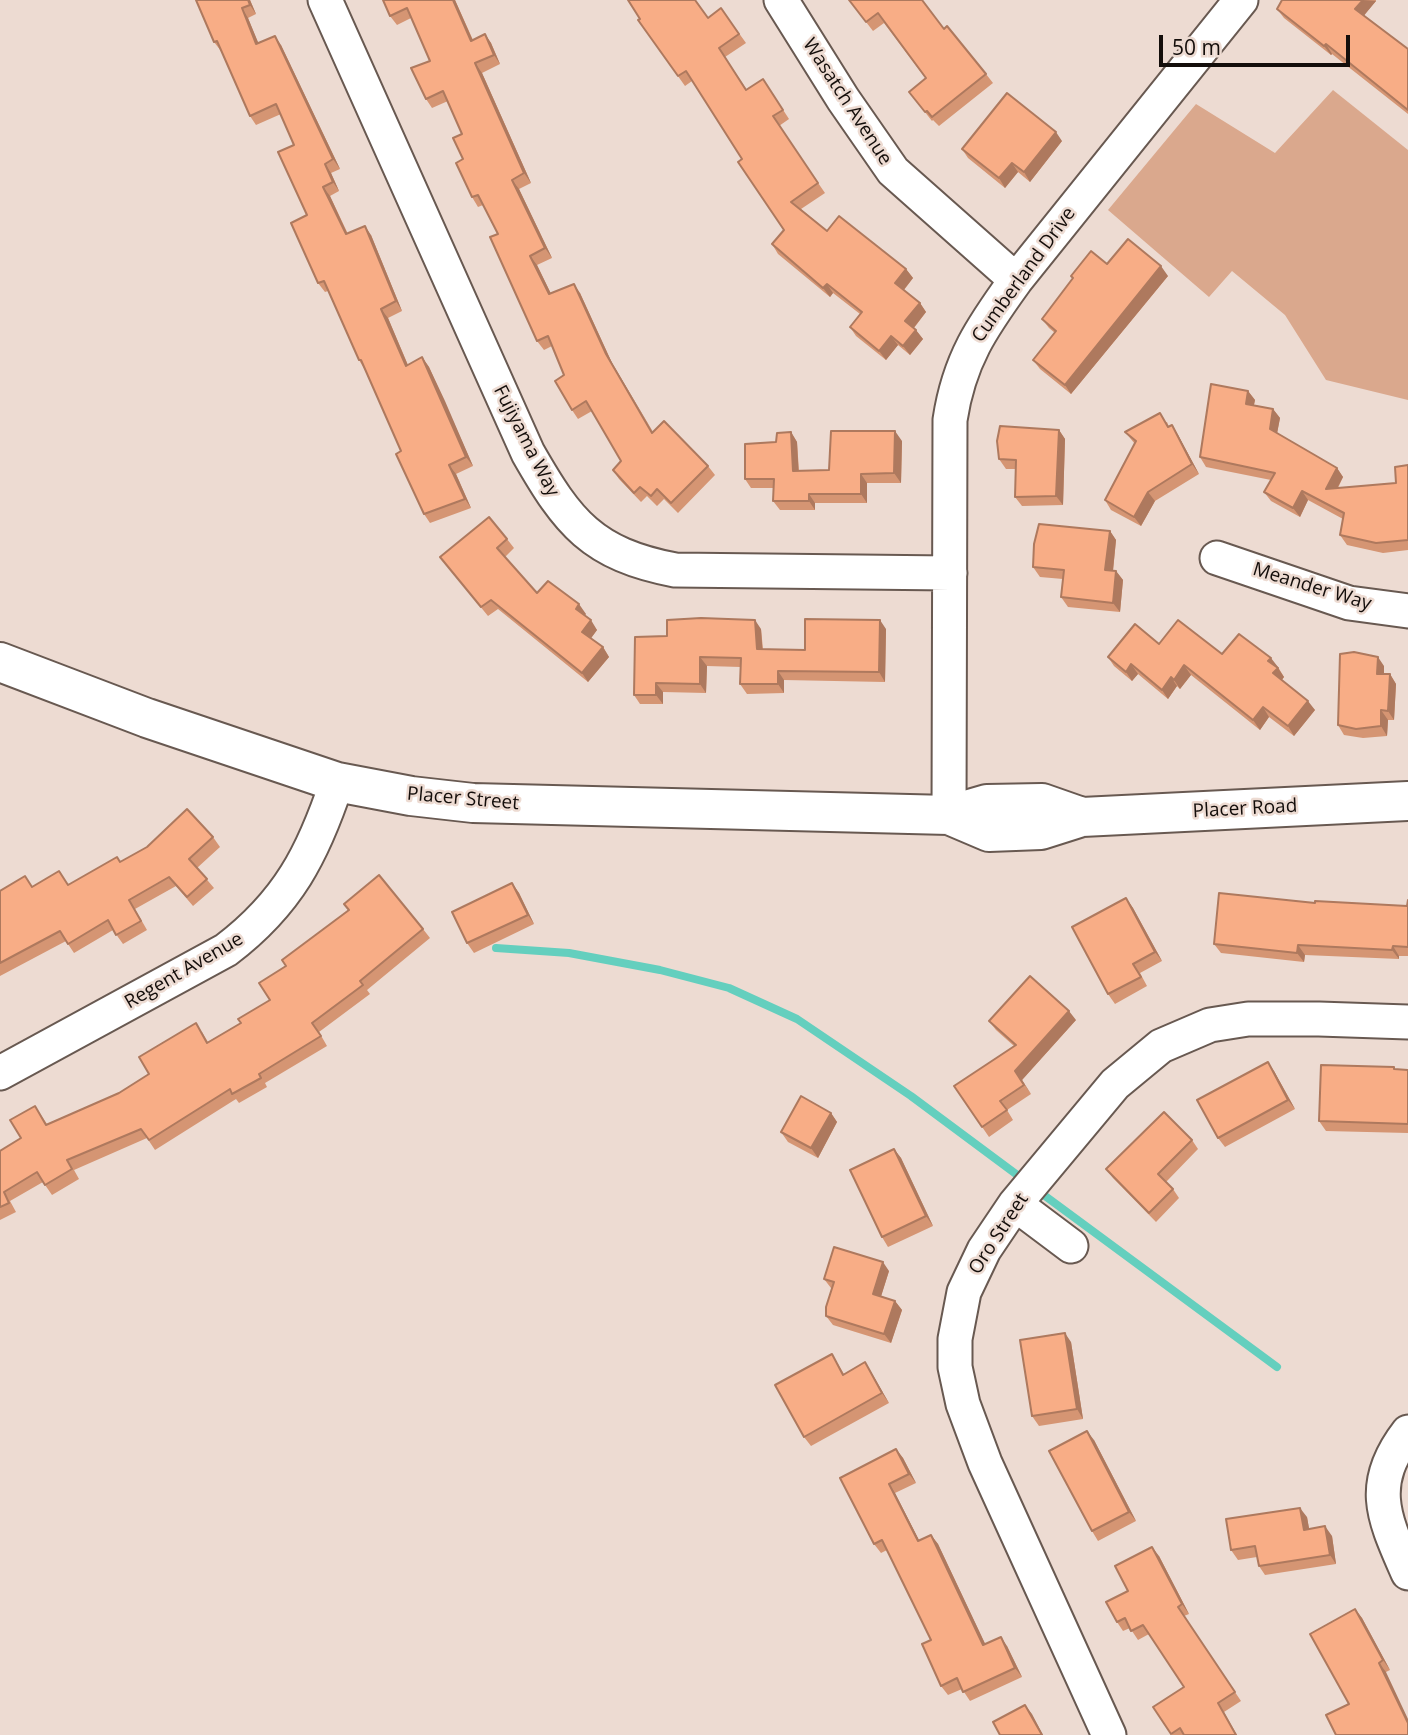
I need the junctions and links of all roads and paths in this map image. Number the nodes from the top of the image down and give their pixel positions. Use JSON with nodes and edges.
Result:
{"nodes":[{"id":1,"x":325,"y":0,"type":"edge"},
{"id":2,"x":782,"y":0,"type":"edge"},
{"id":3,"x":1241,"y":0,"type":"edge"},
{"id":4,"x":1016,"y":280,"type":"junction"},
{"id":5,"x":1217,"y":558,"type":"dead end"},
{"id":6,"x":950,"y":573,"type":"junction"},
{"id":7,"x":1408,"y":611,"type":"edge"},
{"id":8,"x":0,"y":662,"type":"edge"},
{"id":9,"x":337,"y":782,"type":"junction"},
{"id":10,"x":1408,"y":801,"type":"edge"},
{"id":11,"x":949,"y":815,"type":"junction"},
{"id":12,"x":1408,"y":1022,"type":"edge"},
{"id":13,"x":0,"y":1073,"type":"edge"},
{"id":14,"x":1015,"y":1204,"type":"junction"},
{"id":15,"x":1071,"y":1246,"type":"dead end"},
{"id":16,"x":1408,"y":1432,"type":"edge"},
{"id":17,"x":1408,"y":1573,"type":"edge"},
{"id":18,"x":1109,"y":1735,"type":"edge"}],
"edges":[{"from":1,"to":6,"type":"street","name":"Fujiyama Way"},
{"from":2,"to":4,"type":"street","name":"Wasatch Avenue"},
{"from":3,"to":4,"type":"street","name":"Cumberland Drive"},
{"from":4,"to":6,"type":"street","name":"Cumberland Drive"},
{"from":5,"to":7,"type":"street","name":"Meander Way"},
{"from":6,"to":11,"type":"street","name":"Cumberland Drive"},
{"from":8,"to":9,"type":"main road","name":"Placer Street"},
{"from":9,"to":11,"type":"main road","name":"Placer Street"},
{"from":9,"to":13,"type":"street","name":"Regent Avenue"},
{"from":10,"to":11,"type":"main road","name":"Placer Road"},
{"from":12,"to":14,"type":"street","name":"Oro Street"},
{"from":14,"to":15,"type":"street"},
{"from":14,"to":18,"type":"street","name":"Oro Street"},
{"from":16,"to":17,"type":"street"}]}
